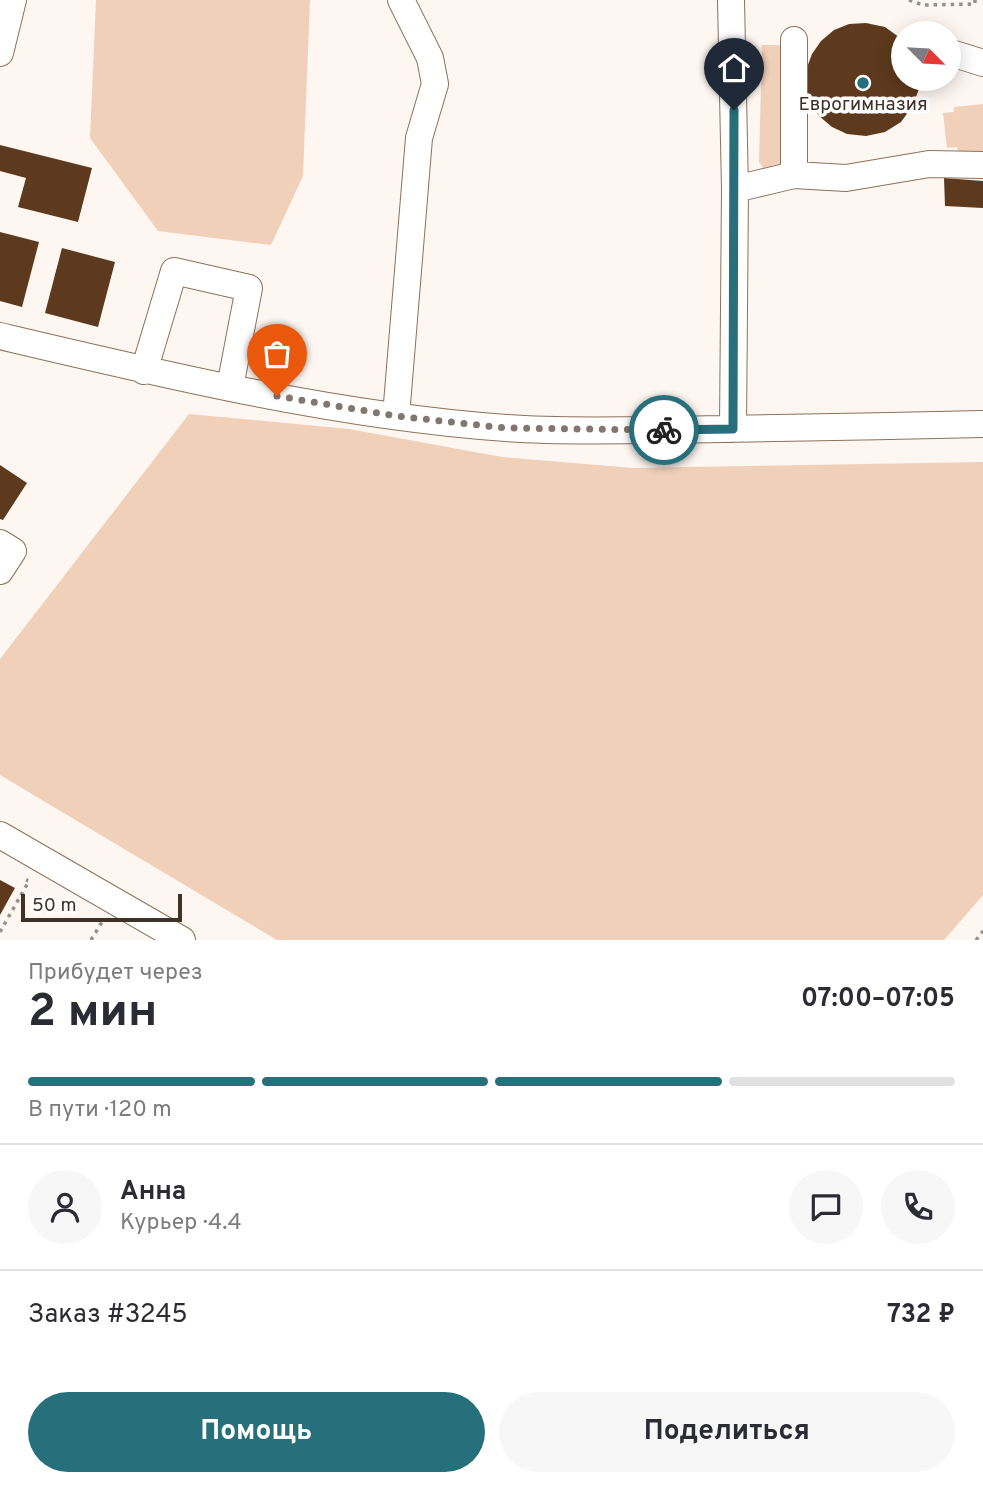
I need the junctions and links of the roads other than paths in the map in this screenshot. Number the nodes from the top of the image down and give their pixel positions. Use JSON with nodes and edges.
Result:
{"nodes":[{"id":1,"x":13,"y":0,"type":"edge"},
{"id":2,"x":401,"y":0,"type":"edge"},
{"id":3,"x":732,"y":0,"type":"edge"},
{"id":4,"x":794,"y":40,"type":"dead end"},
{"id":5,"x":0,"y":53,"type":"edge"},
{"id":6,"x":961,"y":56,"type":"edge"},
{"id":7,"x":983,"y":63,"type":"edge"},
{"id":8,"x":983,"y":165,"type":"edge"},
{"id":9,"x":794,"y":175,"type":"junction"},
{"id":10,"x":735,"y":189,"type":"junction"},
{"id":11,"x":0,"y":336,"type":"edge"},
{"id":12,"x":144,"y":371,"type":"junction"},
{"id":13,"x":230,"y":387,"type":"junction"},
{"id":14,"x":396,"y":416,"type":"junction"},
{"id":15,"x":983,"y":424,"type":"edge"},
{"id":16,"x":733,"y":429,"type":"junction"},
{"id":17,"x":0,"y":543,"type":"edge"},
{"id":18,"x":0,"y":571,"type":"edge"},
{"id":19,"x":0,"y":835,"type":"edge"},
{"id":20,"x":182,"y":940,"type":"edge"}],
"edges":[{"from":1,"to":5,"type":"street"},
{"from":2,"to":14,"type":"street"},
{"from":3,"to":10,"type":"street"},
{"from":4,"to":9,"type":"street"},
{"from":6,"to":7,"type":"street"},
{"from":8,"to":9,"type":"street"},
{"from":9,"to":10,"type":"street"},
{"from":10,"to":16,"type":"street"},
{"from":11,"to":12,"type":"street"},
{"from":12,"to":13,"type":"street"},
{"from":12,"to":13,"type":"street"},
{"from":13,"to":14,"type":"street"},
{"from":14,"to":16,"type":"street"},
{"from":15,"to":16,"type":"street"},
{"from":17,"to":18,"type":"street"},
{"from":19,"to":20,"type":"street"}]}
